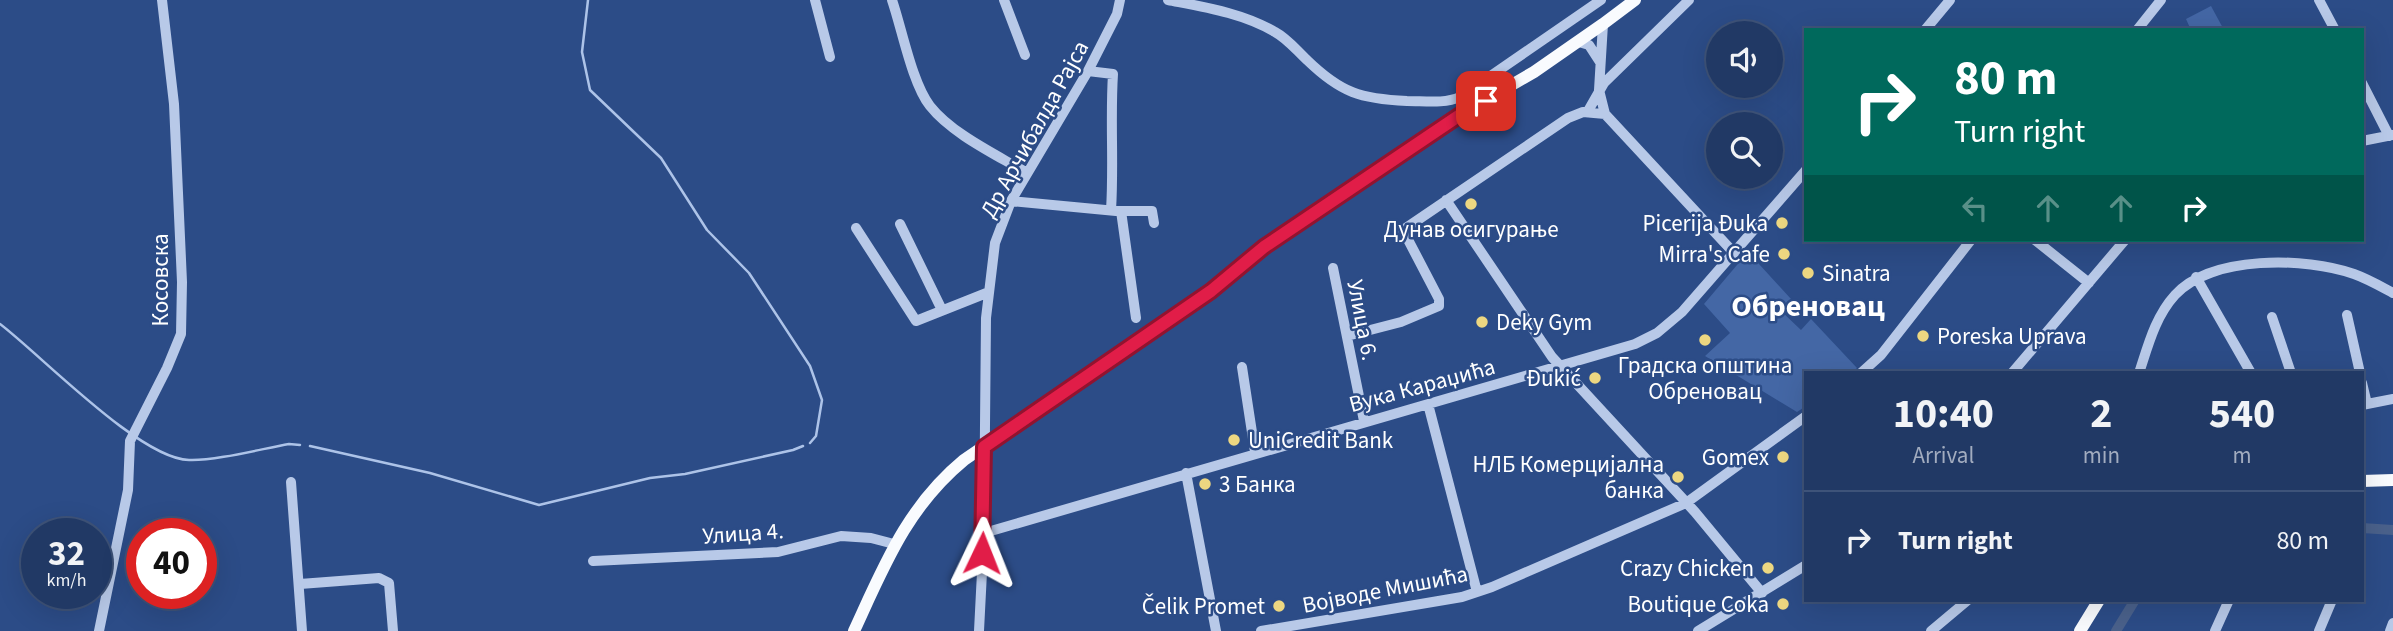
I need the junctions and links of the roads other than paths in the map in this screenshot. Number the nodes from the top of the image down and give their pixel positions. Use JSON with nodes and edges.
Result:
{"nodes":[{"id":1,"x":162,"y":0,"type":"edge"},
{"id":2,"x":815,"y":0,"type":"edge"},
{"id":3,"x":892,"y":0,"type":"edge"},
{"id":4,"x":1004,"y":0,"type":"edge"},
{"id":5,"x":1120,"y":0,"type":"edge"},
{"id":6,"x":1168,"y":0,"type":"edge"},
{"id":7,"x":1601,"y":0,"type":"edge"},
{"id":8,"x":1634,"y":0,"type":"edge"},
{"id":9,"x":1689,"y":0,"type":"edge"},
{"id":10,"x":1950,"y":0,"type":"edge"},
{"id":11,"x":2161,"y":0,"type":"edge"},
{"id":12,"x":2319,"y":0,"type":"edge"},
{"id":13,"x":1200,"y":3,"type":"edge"},
{"id":14,"x":1603,"y":24,"type":"junction"},
{"id":15,"x":1927,"y":28,"type":"edge"},
{"id":16,"x":2139,"y":28,"type":"edge"},
{"id":17,"x":2334,"y":28,"type":"edge"},
{"id":18,"x":1579,"y":42,"type":"junction"},
{"id":19,"x":1025,"y":55,"type":"dead end"},
{"id":20,"x":831,"y":57,"type":"dead end"},
{"id":21,"x":1601,"y":57,"type":"junction"},
{"id":22,"x":1627,"y":61,"type":"junction"},
{"id":23,"x":1088,"y":71,"type":"junction"},
{"id":24,"x":2364,"y":87,"type":"edge"},
{"id":25,"x":1599,"y":90,"type":"junction"},
{"id":26,"x":1588,"y":111,"type":"junction"},
{"id":27,"x":1605,"y":114,"type":"junction"},
{"id":28,"x":2391,"y":136,"type":"edge"},
{"id":29,"x":2364,"y":141,"type":"edge"},
{"id":30,"x":1804,"y":172,"type":"edge"},
{"id":31,"x":1027,"y":173,"type":"junction"},
{"id":32,"x":1446,"y":200,"type":"junction"},
{"id":33,"x":1011,"y":201,"type":"junction"},
{"id":34,"x":1116,"y":210,"type":"junction"},
{"id":35,"x":1154,"y":223,"type":"dead end"},
{"id":36,"x":900,"y":224,"type":"dead end"},
{"id":37,"x":856,"y":228,"type":"dead end"},
{"id":38,"x":1968,"y":242,"type":"edge"},
{"id":39,"x":2038,"y":242,"type":"edge"},
{"id":40,"x":2124,"y":242,"type":"edge"},
{"id":41,"x":1734,"y":253,"type":"junction"},
{"id":42,"x":1333,"y":268,"type":"dead end"},
{"id":43,"x":2196,"y":277,"type":"junction"},
{"id":44,"x":2089,"y":283,"type":"junction"},
{"id":45,"x":989,"y":292,"type":"junction"},
{"id":46,"x":2393,"y":293,"type":"edge"},
{"id":47,"x":942,"y":310,"type":"junction"},
{"id":48,"x":2347,"y":315,"type":"dead end"},
{"id":49,"x":2272,"y":317,"type":"dead end"},
{"id":50,"x":1136,"y":318,"type":"dead end"},
{"id":51,"x":1347,"y":336,"type":"junction"},
{"id":52,"x":1242,"y":367,"type":"dead end"},
{"id":53,"x":1562,"y":367,"type":"junction"},
{"id":54,"x":1863,"y":371,"type":"edge"},
{"id":55,"x":2013,"y":371,"type":"edge"},
{"id":56,"x":2140,"y":371,"type":"edge"},
{"id":57,"x":2250,"y":371,"type":"edge"},
{"id":58,"x":2290,"y":371,"type":"edge"},
{"id":59,"x":2360,"y":371,"type":"edge"},
{"id":60,"x":2393,"y":399,"type":"edge"},
{"id":61,"x":1428,"y":404,"type":"junction"},
{"id":62,"x":2365,"y":404,"type":"edge"},
{"id":63,"x":1804,"y":417,"type":"edge"},
{"id":64,"x":1364,"y":421,"type":"junction"},
{"id":65,"x":984,"y":447,"type":"junction"},
{"id":66,"x":1255,"y":453,"type":"junction"},
{"id":67,"x":1186,"y":473,"type":"junction"},
{"id":68,"x":2393,"y":480,"type":"edge"},
{"id":69,"x":2364,"y":481,"type":"edge"},
{"id":70,"x":291,"y":482,"type":"dead end"},
{"id":71,"x":1686,"y":503,"type":"junction"},
{"id":72,"x":984,"y":533,"type":"junction"},
{"id":73,"x":894,"y":544,"type":"junction"},
{"id":74,"x":593,"y":561,"type":"dead end"},
{"id":75,"x":1804,"y":566,"type":"edge"},
{"id":76,"x":300,"y":584,"type":"junction"},
{"id":77,"x":1477,"y":592,"type":"junction"},
{"id":78,"x":1762,"y":593,"type":"junction"},
{"id":79,"x":1966,"y":602,"type":"edge"},
{"id":80,"x":2098,"y":602,"type":"edge"},
{"id":81,"x":2228,"y":602,"type":"edge"},
{"id":82,"x":2331,"y":602,"type":"edge"},
{"id":83,"x":2393,"y":623,"type":"edge"},
{"id":84,"x":2217,"y":628,"type":"edge"},
{"id":85,"x":1702,"y":630,"type":"edge"},
{"id":86,"x":99,"y":631,"type":"edge"},
{"id":87,"x":302,"y":631,"type":"edge"},
{"id":88,"x":393,"y":631,"type":"edge"},
{"id":89,"x":854,"y":631,"type":"edge"},
{"id":90,"x":979,"y":631,"type":"edge"},
{"id":91,"x":1216,"y":631,"type":"edge"},
{"id":92,"x":1261,"y":631,"type":"edge"},
{"id":93,"x":1931,"y":631,"type":"edge"},
{"id":94,"x":2080,"y":631,"type":"edge"},
{"id":95,"x":2230,"y":631,"type":"edge"},
{"id":96,"x":2319,"y":631,"type":"edge"},
{"id":97,"x":2390,"y":631,"type":"edge"}],
"edges":[{"from":1,"to":86,"type":"street","name":"Косовска"},
{"from":2,"to":20,"type":"street"},
{"from":3,"to":31,"type":"street"},
{"from":4,"to":19,"type":"street"},
{"from":5,"to":23,"type":"street","name":"Др Арчибалда Рајса"},
{"from":6,"to":13,"type":"street"},
{"from":7,"to":13,"type":"street"},
{"from":8,"to":14,"type":"main road"},
{"from":9,"to":22,"type":"street"},
{"from":10,"to":15,"type":"street"},
{"from":11,"to":16,"type":"street"},
{"from":12,"to":17,"type":"street"},
{"from":14,"to":18,"type":"main road"},
{"from":14,"to":21,"type":"street"},
{"from":18,"to":21,"type":"street"},
{"from":18,"to":65,"type":"main road"},
{"from":21,"to":22,"type":"street"},
{"from":21,"to":25,"type":"street"},
{"from":22,"to":25,"type":"street"},
{"from":23,"to":31,"type":"street","name":"Др Арчибалда Рајса"},
{"from":23,"to":34,"type":"street"},
{"from":24,"to":28,"type":"street"},
{"from":25,"to":26,"type":"street"},
{"from":25,"to":27,"type":"street"},
{"from":26,"to":27,"type":"street"},
{"from":26,"to":32,"type":"street"},
{"from":27,"to":41,"type":"street"},
{"from":28,"to":29,"type":"street"},
{"from":30,"to":41,"type":"street","name":"Вука Караџића"},
{"from":31,"to":33,"type":"street","name":"Др Арчибалда Рајса"},
{"from":32,"to":51,"type":"street"},
{"from":32,"to":53,"type":"street"},
{"from":33,"to":34,"type":"street"},
{"from":33,"to":45,"type":"street","name":"Др Арчибалда Рајса"},
{"from":34,"to":35,"type":"street"},
{"from":34,"to":50,"type":"street"},
{"from":36,"to":47,"type":"street"},
{"from":37,"to":47,"type":"street"},
{"from":38,"to":54,"type":"street"},
{"from":39,"to":44,"type":"street"},
{"from":40,"to":44,"type":"street"},
{"from":41,"to":53,"type":"street","name":"Вука Караџића"},
{"from":42,"to":51,"type":"street","name":"Улица 6."},
{"from":43,"to":46,"type":"street"},
{"from":43,"to":56,"type":"street"},
{"from":43,"to":57,"type":"street"},
{"from":44,"to":55,"type":"street"},
{"from":45,"to":47,"type":"street"},
{"from":45,"to":65,"type":"street","name":"Др Арчибалда Рајса"},
{"from":48,"to":59,"type":"street"},
{"from":49,"to":58,"type":"street"},
{"from":51,"to":64,"type":"street","name":"Улица 6."},
{"from":52,"to":66,"type":"street"},
{"from":53,"to":61,"type":"street","name":"Вука Караџића"},
{"from":53,"to":71,"type":"street"},
{"from":60,"to":62,"type":"street"},
{"from":61,"to":64,"type":"street","name":"Вука Караџића"},
{"from":61,"to":77,"type":"street"},
{"from":63,"to":71,"type":"street","name":"Војводе Мишића"},
{"from":64,"to":66,"type":"street","name":"Вука Караџића"},
{"from":65,"to":72,"type":"street","name":"Др Арчибалда Рајса"},
{"from":65,"to":73,"type":"main road"},
{"from":66,"to":67,"type":"street","name":"Вука Караџића"},
{"from":67,"to":72,"type":"street","name":"Вука Караџића"},
{"from":67,"to":91,"type":"street"},
{"from":68,"to":69,"type":"main road"},
{"from":70,"to":76,"type":"street"},
{"from":71,"to":77,"type":"street","name":"Војводе Мишића"},
{"from":71,"to":78,"type":"street"},
{"from":72,"to":90,"type":"street","name":"Др Арчибалда Рајса"},
{"from":73,"to":74,"type":"street","name":"Улица 4."},
{"from":73,"to":89,"type":"main road"},
{"from":75,"to":78,"type":"street"},
{"from":76,"to":87,"type":"street"},
{"from":76,"to":88,"type":"street"},
{"from":77,"to":92,"type":"street","name":"Војводе Мишића"},
{"from":78,"to":85,"type":"street"},
{"from":79,"to":93,"type":"street"},
{"from":80,"to":94,"type":"main road"},
{"from":81,"to":84,"type":"street"},
{"from":82,"to":96,"type":"street"},
{"from":83,"to":97,"type":"street"},
{"from":84,"to":95,"type":"street"}]}
